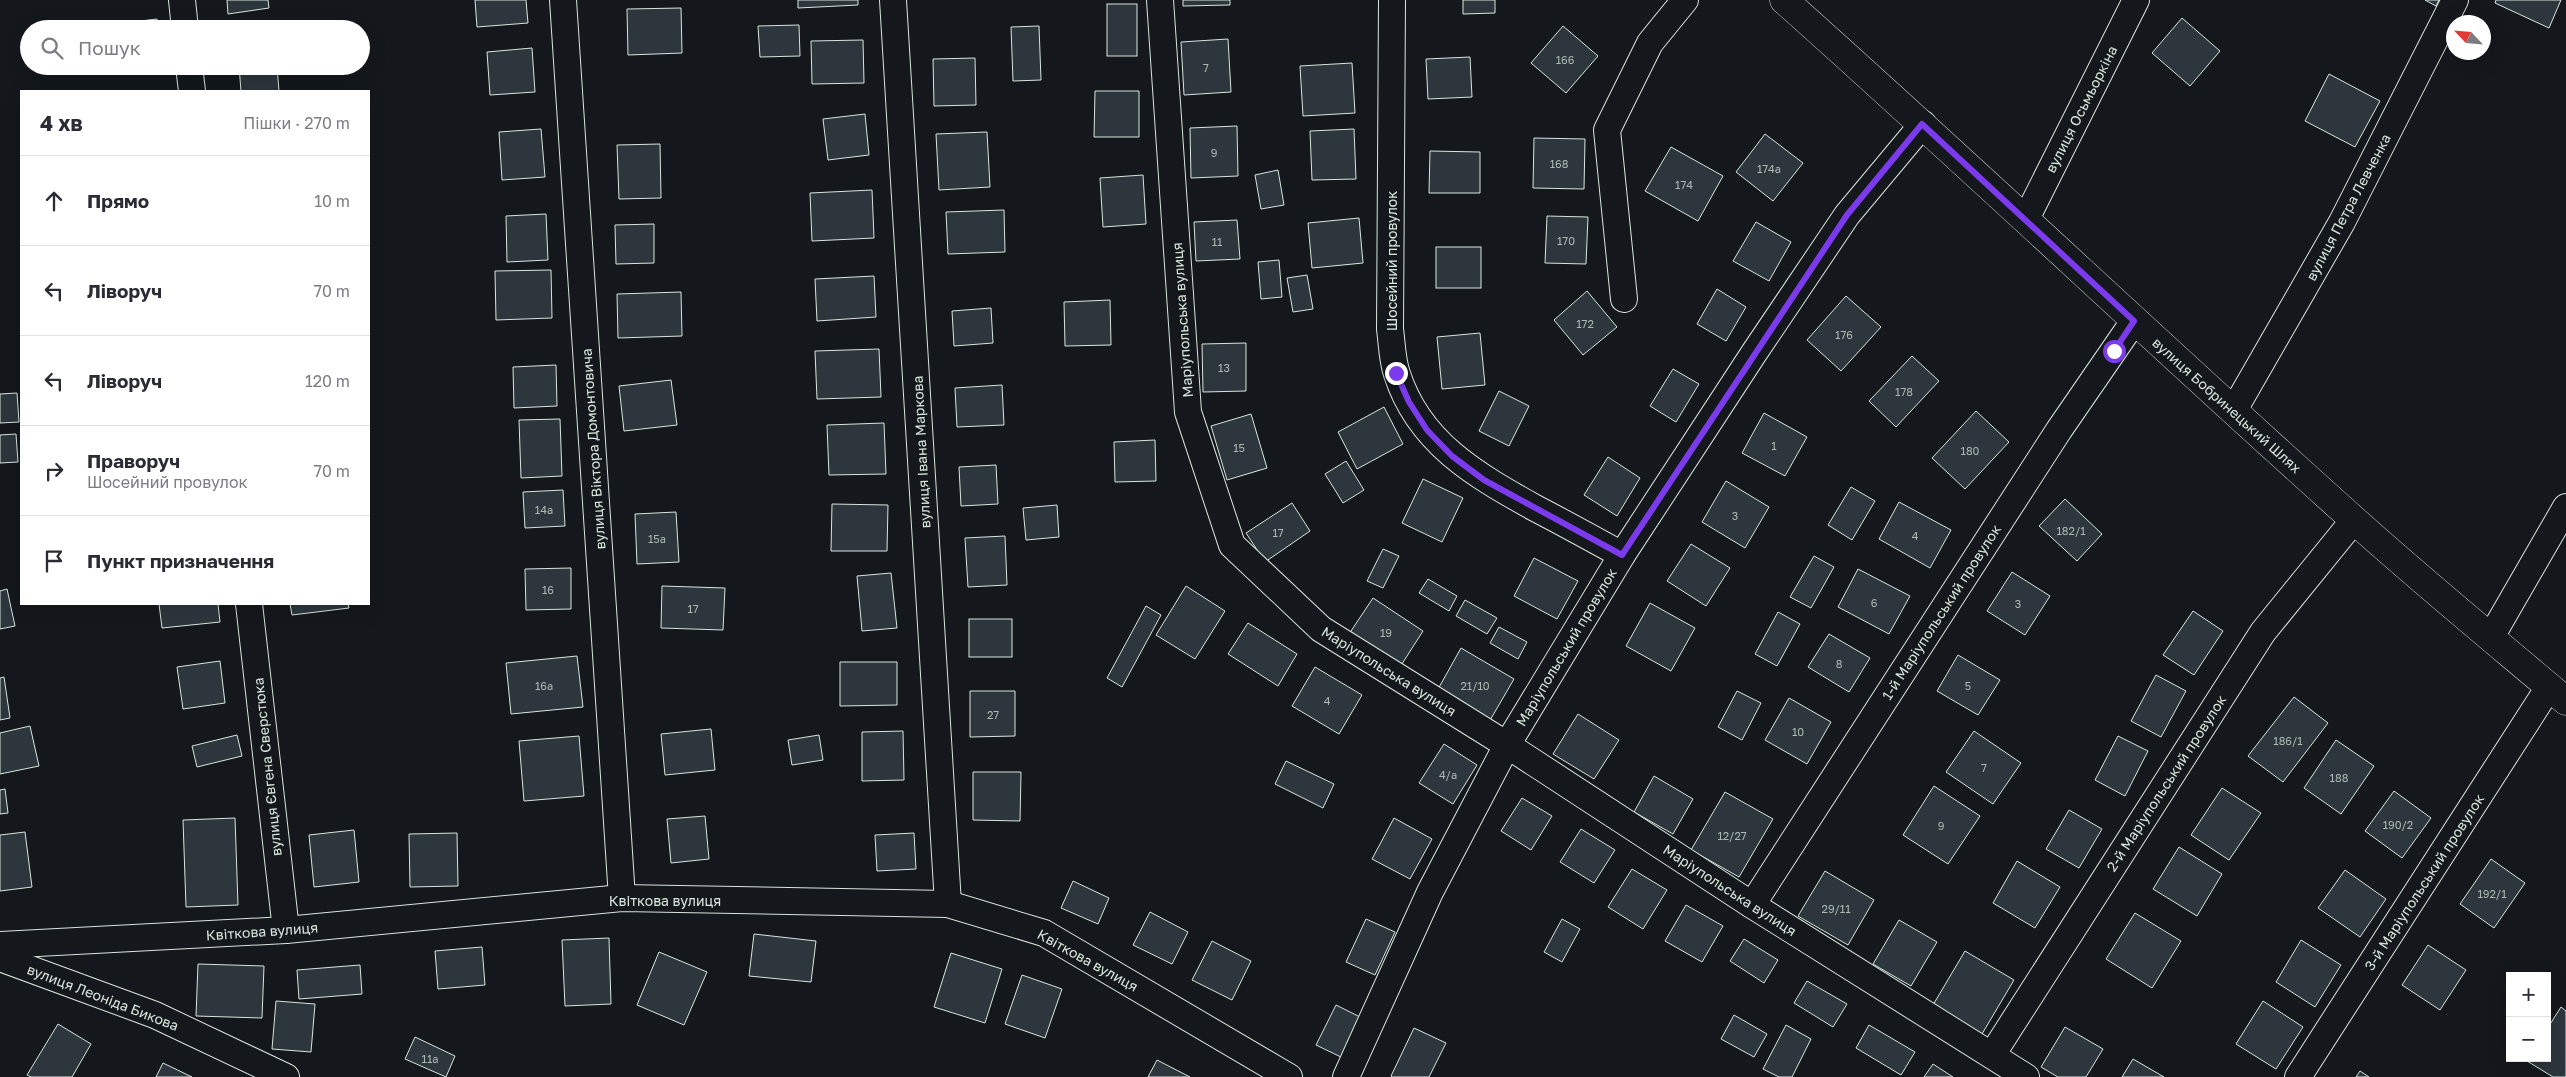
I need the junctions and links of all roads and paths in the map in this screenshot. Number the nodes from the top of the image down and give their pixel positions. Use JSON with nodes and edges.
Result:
{"nodes":[{"id":1,"x":182,"y":0,"type":"edge"},
{"id":2,"x":563,"y":0,"type":"edge"},
{"id":3,"x":893,"y":0,"type":"edge"},
{"id":4,"x":1160,"y":0,"type":"edge"},
{"id":5,"x":1392,"y":0,"type":"edge"},
{"id":6,"x":1685,"y":0,"type":"edge"},
{"id":7,"x":1784,"y":0,"type":"edge"},
{"id":8,"x":2136,"y":0,"type":"edge"},
{"id":9,"x":2455,"y":0,"type":"edge"},
{"id":10,"x":184,"y":20,"type":"edge"},
{"id":11,"x":190,"y":75,"type":"edge"},
{"id":12,"x":192,"y":90,"type":"edge"},
{"id":13,"x":1922,"y":124,"type":"junction"},
{"id":14,"x":2026,"y":219,"type":"junction"},
{"id":15,"x":1624,"y":299,"type":"dead end"},
{"id":16,"x":2134,"y":321,"type":"junction"},
{"id":17,"x":2234,"y":410,"type":"junction"},
{"id":18,"x":2566,"y":507,"type":"edge"},
{"id":19,"x":2354,"y":520,"type":"junction"},
{"id":20,"x":1622,"y":555,"type":"junction"},
{"id":21,"x":249,"y":605,"type":"edge"},
{"id":22,"x":2491,"y":637,"type":"junction"},
{"id":23,"x":2558,"y":694,"type":"edge"},
{"id":24,"x":1507,"y":745,"type":"junction"},
{"id":25,"x":622,"y":898,"type":"junction"},
{"id":26,"x":948,"y":904,"type":"junction"},
{"id":27,"x":1752,"y":905,"type":"junction"},
{"id":28,"x":286,"y":930,"type":"junction"},
{"id":29,"x":0,"y":945,"type":"edge"},
{"id":30,"x":0,"y":958,"type":"edge"},
{"id":31,"x":1992,"y":1055,"type":"junction"},
{"id":32,"x":1284,"y":1076,"type":"edge"},
{"id":33,"x":286,"y":1077,"type":"edge"},
{"id":34,"x":1346,"y":1077,"type":"edge"},
{"id":35,"x":2026,"y":1077,"type":"edge"},
{"id":36,"x":2298,"y":1077,"type":"edge"}],
"edges":[{"from":1,"to":10,"type":"street"},
{"from":2,"to":25,"type":"street","name":"вулиця Віктора Домонтовича"},
{"from":3,"to":26,"type":"street","name":"вулиця Івана Маркова"},
{"from":4,"to":24,"type":"street","name":"Маріупольська вулиця"},
{"from":5,"to":20,"type":"street","name":"Шосейний провулок"},
{"from":6,"to":15,"type":"street"},
{"from":7,"to":13,"type":"main road","name":"вулиця Бобринецький Шлях"},
{"from":8,"to":14,"type":"street","name":"вулиця Осьмьоркіна"},
{"from":9,"to":17,"type":"street","name":"вулиця Петра Левченка"},
{"from":11,"to":12,"type":"street"},
{"from":13,"to":14,"type":"main road","name":"вулиця Бобринецький Шлях"},
{"from":13,"to":20,"type":"street","name":"Маріупольський провулок"},
{"from":14,"to":16,"type":"main road","name":"вулиця Бобринецький Шлях"},
{"from":16,"to":17,"type":"main road","name":"вулиця Бобринецький Шлях"},
{"from":16,"to":27,"type":"street","name":"1-й Маріупольський провулок"},
{"from":17,"to":19,"type":"main road","name":"вулиця Бобринецький Шлях"},
{"from":18,"to":22,"type":"street"},
{"from":19,"to":22,"type":"main road","name":"вулиця Бобринецький Шлях"},
{"from":19,"to":31,"type":"street","name":"2-й Маріупольський провулок"},
{"from":20,"to":24,"type":"street","name":"Маріупольський провулок"},
{"from":21,"to":28,"type":"street","name":"вулиця Євгена Сверстюка"},
{"from":22,"to":23,"type":"main road","name":"вулиця Бобринецький Шлях"},
{"from":23,"to":36,"type":"street","name":"3-й Маріупольський провулок"},
{"from":24,"to":27,"type":"street","name":"Маріупольська вулиця"},
{"from":24,"to":34,"type":"street","name":"Маріупольський провулок"},
{"from":25,"to":26,"type":"street","name":"Квіткова вулиця"},
{"from":25,"to":28,"type":"street","name":"Квіткова вулиця"},
{"from":26,"to":32,"type":"street","name":"Квіткова вулиця"},
{"from":27,"to":31,"type":"street","name":"Маріупольська вулиця"},
{"from":28,"to":29,"type":"street","name":"Квіткова вулиця"},
{"from":30,"to":33,"type":"street","name":"вулиця Леоніда Бикова"},
{"from":31,"to":35,"type":"street","name":"Маріупольська вулиця"}]}
